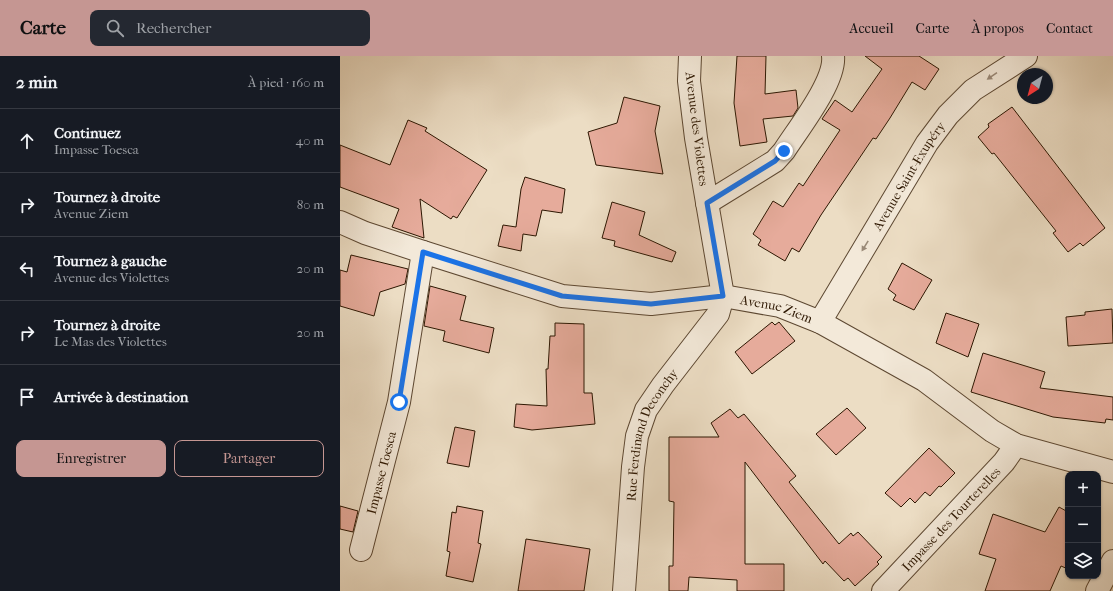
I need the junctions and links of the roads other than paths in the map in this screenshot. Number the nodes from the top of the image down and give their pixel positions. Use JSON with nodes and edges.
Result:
{"nodes":[{"id":1,"x":690,"y":56,"type":"edge"},
{"id":2,"x":833,"y":56,"type":"edge"},
{"id":3,"x":1026,"y":56,"type":"edge"},
{"id":4,"x":707,"y":203,"type":"junction"},
{"id":5,"x":340,"y":222,"type":"edge"},
{"id":6,"x":423,"y":252,"type":"junction"},
{"id":7,"x":723,"y":296,"type":"junction"},
{"id":8,"x":820,"y":322,"type":"junction"},
{"id":9,"x":1016,"y":445,"type":"junction"},
{"id":10,"x":1113,"y":472,"type":"edge"},
{"id":11,"x":361,"y":550,"type":"dead end"},
{"id":12,"x":1113,"y":561,"type":"edge"},
{"id":13,"x":624,"y":591,"type":"edge"},
{"id":14,"x":883,"y":591,"type":"edge"},
{"id":15,"x":1097,"y":591,"type":"edge"}],
"edges":[{"from":1,"to":4,"type":"street","name":"Avenue des Violettes"},
{"from":2,"to":4,"type":"street"},
{"from":3,"to":8,"type":"street","name":"Avenue Saint-Exupéry","one_way":true},
{"from":4,"to":7,"type":"street","name":"Avenue des Violettes"},
{"from":5,"to":6,"type":"street","name":"Avenue Ziem"},
{"from":6,"to":7,"type":"street","name":"Avenue Ziem"},
{"from":6,"to":11,"type":"street","name":"Impasse Toesca"},
{"from":7,"to":8,"type":"street","name":"Avenue Ziem"},
{"from":7,"to":13,"type":"street","name":"Rue Ferdinand Deconchy"},
{"from":8,"to":9,"type":"street","name":"Avenue Ziem"},
{"from":9,"to":10,"type":"street","name":"Avenue Ziem"},
{"from":9,"to":14,"type":"street","name":"Impasse des Tourterelles"},
{"from":12,"to":15,"type":"street"}]}
